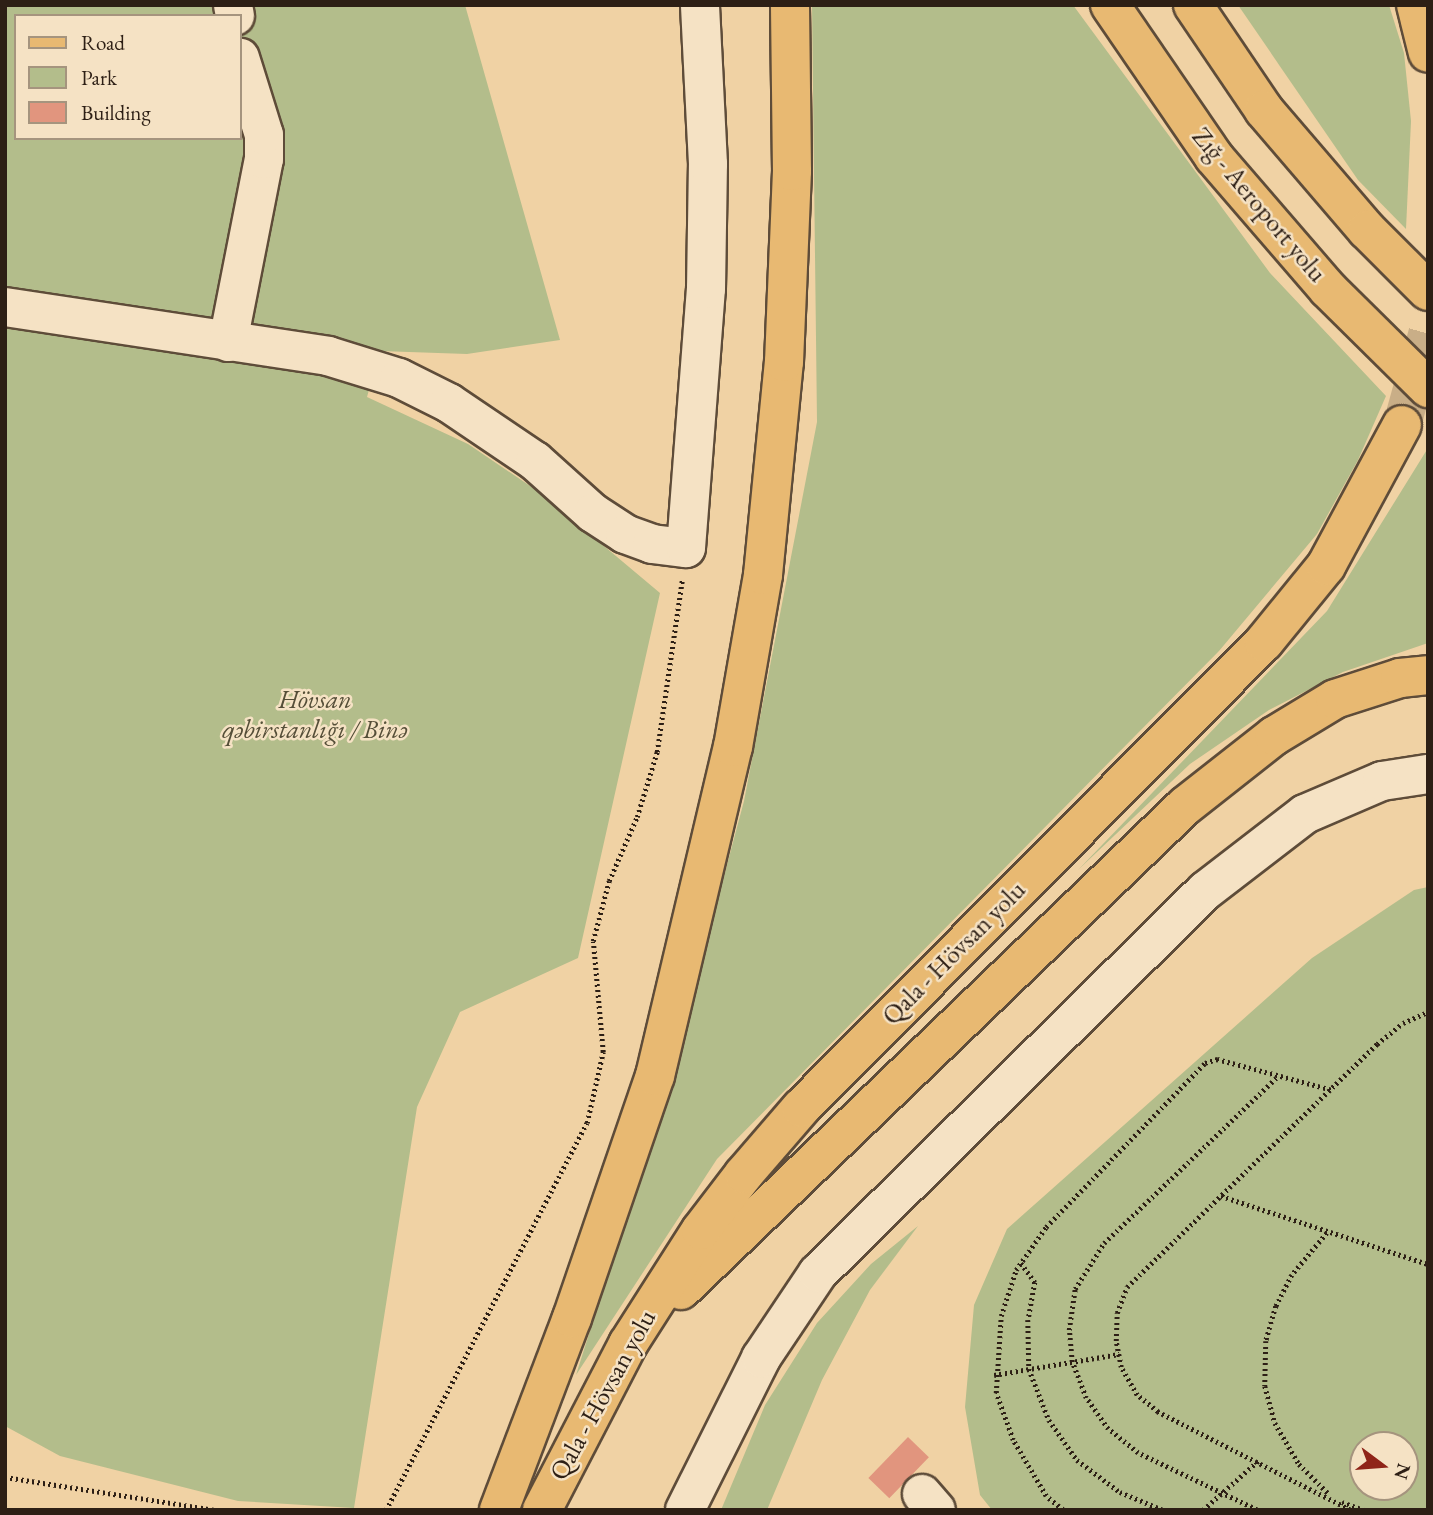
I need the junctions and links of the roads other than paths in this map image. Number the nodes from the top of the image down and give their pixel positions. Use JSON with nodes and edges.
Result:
{"nodes":[{"id":1,"x":700,"y":5,"type":"edge"},
{"id":2,"x":790,"y":5,"type":"edge"},
{"id":3,"x":1110,"y":5,"type":"edge"},
{"id":4,"x":1193,"y":5,"type":"edge"},
{"id":5,"x":1416,"y":5,"type":"edge"},
{"id":6,"x":1428,"y":53,"type":"edge"},
{"id":7,"x":242,"y":64,"type":"edge"},
{"id":8,"x":1428,"y":290,"type":"edge"},
{"id":9,"x":5,"y":307,"type":"edge"},
{"id":10,"x":228,"y":342,"type":"junction"},
{"id":11,"x":1428,"y":388,"type":"edge"},
{"id":12,"x":1402,"y":425,"type":"tunnel mouth"},
{"id":13,"x":1428,"y":675,"type":"edge"},
{"id":14,"x":1428,"y":774,"type":"edge"},
{"id":15,"x":628,"y":1344,"type":"junction"},
{"id":16,"x":499,"y":1510,"type":"edge"},
{"id":17,"x":542,"y":1510,"type":"edge"},
{"id":18,"x":685,"y":1510,"type":"edge"}],
"edges":[{"from":1,"to":10,"type":"street"},
{"from":2,"to":16,"type":"main road"},
{"from":3,"to":11,"type":"main road","name":"Zığ - Aeroport yolu"},
{"from":4,"to":8,"type":"main road"},
{"from":5,"to":6,"type":"main road"},
{"from":7,"to":10,"type":"street"},
{"from":9,"to":10,"type":"street"},
{"from":12,"to":15,"type":"main road","name":"Qala - Hövsan yolu"},
{"from":13,"to":15,"type":"main road"},
{"from":14,"to":18,"type":"street"},
{"from":15,"to":17,"type":"main road","name":"Qala - Hövsan yolu"}]}
